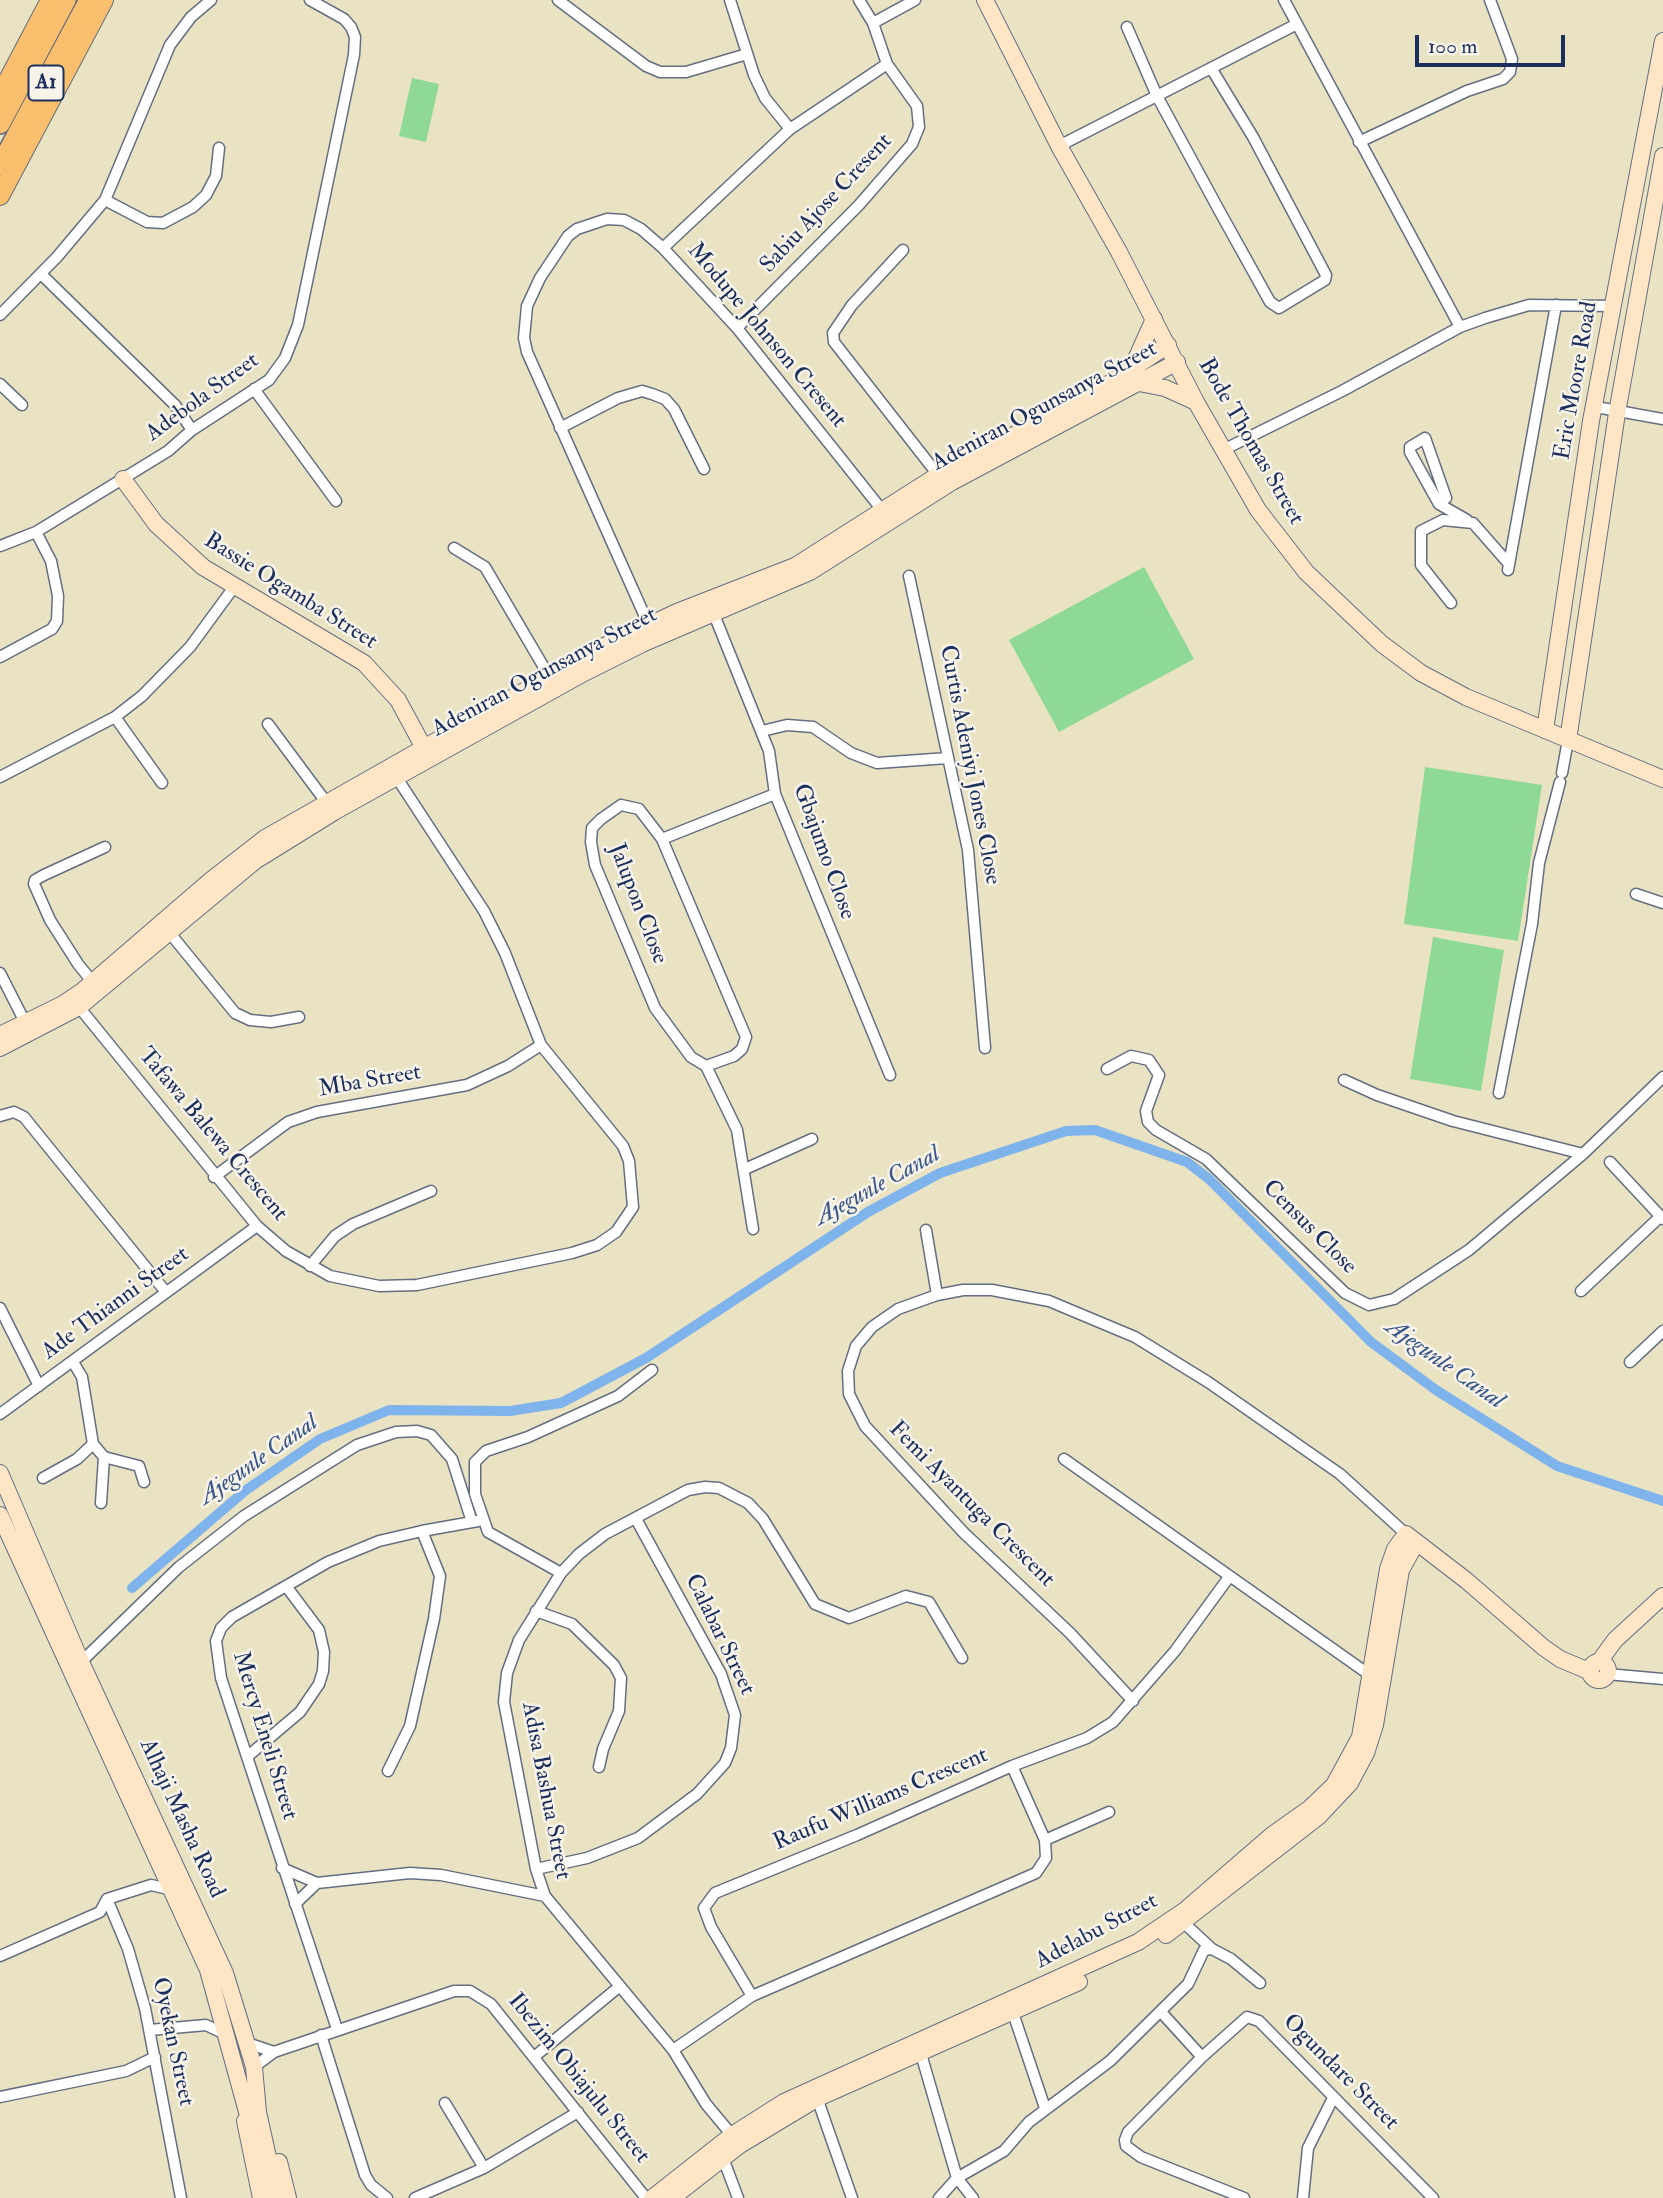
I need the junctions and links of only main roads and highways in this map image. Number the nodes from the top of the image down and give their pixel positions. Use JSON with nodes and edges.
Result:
{"nodes":[{"id":1,"x":50,"y":0,"type":"edge"},
{"id":2,"x":66,"y":0,"type":"edge"},
{"id":3,"x":89,"y":0,"type":"edge"},
{"id":4,"x":104,"y":0,"type":"edge"},
{"id":5,"x":985,"y":0,"type":"edge"},
{"id":6,"x":1663,"y":41,"type":"edge"},
{"id":7,"x":0,"y":95,"type":"edge"},
{"id":8,"x":1656,"y":110,"type":"edge"},
{"id":9,"x":0,"y":124,"type":"edge"},
{"id":10,"x":1663,"y":156,"type":"edge"},
{"id":11,"x":0,"y":166,"type":"edge"},
{"id":12,"x":0,"y":196,"type":"edge"},
{"id":13,"x":1154,"y":319,"type":"junction"},
{"id":14,"x":1168,"y":345,"type":"junction"},
{"id":15,"x":1177,"y":362,"type":"junction"},
{"id":16,"x":1135,"y":377,"type":"junction"},
{"id":17,"x":1196,"y":402,"type":"junction"},
{"id":18,"x":987,"y":456,"type":"junction"},
{"id":19,"x":123,"y":479,"type":"road end"},
{"id":20,"x":712,"y":607,"type":"junction"},
{"id":21,"x":652,"y":632,"type":"junction"},
{"id":22,"x":1545,"y":730,"type":"junction"},
{"id":23,"x":1568,"y":740,"type":"junction"},
{"id":24,"x":424,"y":748,"type":"junction"},
{"id":25,"x":393,"y":772,"type":"junction"},
{"id":26,"x":1663,"y":779,"type":"edge"},
{"id":27,"x":330,"y":807,"type":"junction"},
{"id":28,"x":97,"y":986,"type":"junction"},
{"id":29,"x":28,"y":1028,"type":"junction"},
{"id":30,"x":0,"y":1035,"type":"edge"},
{"id":31,"x":0,"y":1048,"type":"edge"},
{"id":32,"x":0,"y":1473,"type":"edge"},
{"id":33,"x":0,"y":1515,"type":"edge"},
{"id":34,"x":1663,"y":1596,"type":"edge"},
{"id":35,"x":51,"y":1611,"type":"junction"},
{"id":36,"x":75,"y":1659,"type":"junction"},
{"id":37,"x":736,"y":2140,"type":"junction"},
{"id":38,"x":273,"y":2196,"type":"edge"},
{"id":39,"x":652,"y":2198,"type":"edge"},
{"id":40,"x":672,"y":2198,"type":"edge"}],
"edges":[{"from":1,"to":7,"type":"main road"},
{"from":2,"to":9,"type":"highway","number":"A1"},
{"from":3,"to":11,"type":"highway","number":"A1"},
{"from":4,"to":12,"type":"main road"},
{"from":5,"to":13,"type":"main road","name":"Bode Thomas Street"},
{"from":6,"to":8,"type":"main road","name":"Eric Moore Road"},
{"from":8,"to":22,"type":"main road","name":"Eric Moore Road"},
{"from":10,"to":23,"type":"main road","name":"Eric Moore Road"},
{"from":13,"to":14,"type":"main road","name":"Bode Thomas Street"},
{"from":13,"to":16,"type":"main road"},
{"from":14,"to":15,"type":"main road","name":"Bode Thomas Street"},
{"from":14,"to":16,"type":"main road","name":"Adeniran Ogunsanya Street"},
{"from":15,"to":16,"type":"main road","name":"Adeniran Ogunsanya Street"},
{"from":15,"to":17,"type":"main road","name":"Bode Thomas Street"},
{"from":16,"to":17,"type":"main road"},
{"from":16,"to":18,"type":"main road","name":"Adeniran Ogunsanya Street"},
{"from":17,"to":22,"type":"main road","name":"Bode Thomas Street"},
{"from":18,"to":20,"type":"main road","name":"Adeniran Ogunsanya Street"},
{"from":18,"to":20,"type":"main road","name":"Adeniran Ogunsanya Street"},
{"from":19,"to":24,"type":"main road","name":"Bassie Ogamba Street"},
{"from":20,"to":21,"type":"main road","name":"Adeniran Ogunsanya Street"},
{"from":21,"to":24,"type":"main road","name":"Adeniran Ogunsanya Street"},
{"from":21,"to":25,"type":"main road","name":"Adeniran Ogunsanya Street"},
{"from":22,"to":23,"type":"main road","name":"Bode Thomas Street"},
{"from":23,"to":26,"type":"main road","name":"Bode Thomas Street"},
{"from":24,"to":25,"type":"main road","name":"Adeniran Ogunsanya Street"},
{"from":25,"to":27,"type":"main road","name":"Adeniran Ogunsanya Street"},
{"from":27,"to":28,"type":"main road","name":"Adeniran Ogunsanya Street"},
{"from":27,"to":28,"type":"main road","name":"Adeniran Ogunsanya Street"},
{"from":28,"to":29,"type":"main road","name":"Adeniran Ogunsanya Street"},
{"from":28,"to":29,"type":"main road","name":"Adeniran Ogunsanya Street"},
{"from":29,"to":30,"type":"main road","name":"Adeniran Ogunsanya Street"},
{"from":29,"to":31,"type":"main road","name":"Adeniran Ogunsanya Street"},
{"from":32,"to":35,"type":"main road","name":"Alhaji Masha Road"},
{"from":33,"to":35,"type":"main road","name":"Alhaji Masha Road"},
{"from":34,"to":37,"type":"main road","name":"Adelabu Street"},
{"from":35,"to":36,"type":"main road","name":"Alhaji Masha Road"},
{"from":36,"to":38,"type":"main road","name":"Alhaji Masha Road"},
{"from":36,"to":38,"type":"main road","name":"Alhaji Masha Road"},
{"from":37,"to":39,"type":"main road","name":"Adelabu Street"},
{"from":37,"to":40,"type":"main road","name":"Adelabu Street"}]}
